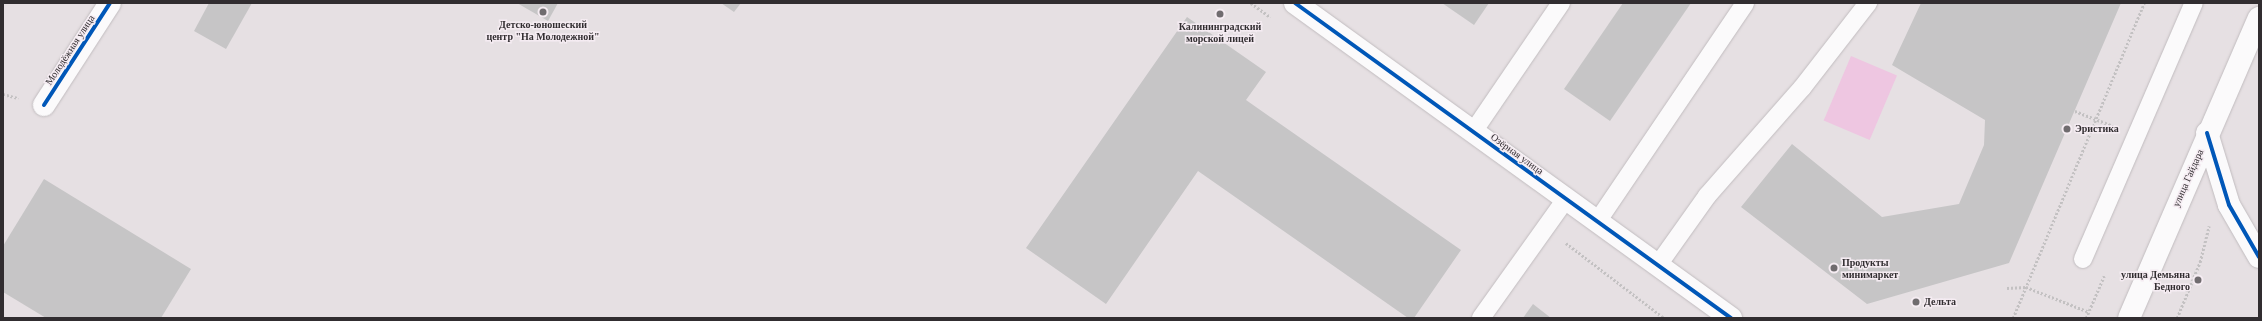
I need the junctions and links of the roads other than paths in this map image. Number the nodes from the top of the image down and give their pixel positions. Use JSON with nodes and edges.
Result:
{"nodes":[{"id":1,"x":110,"y":3,"type":"edge"},
{"id":2,"x":1295,"y":3,"type":"edge"},
{"id":3,"x":1562,"y":3,"type":"edge"},
{"id":4,"x":1745,"y":3,"type":"edge"},
{"id":5,"x":1868,"y":3,"type":"edge"},
{"id":6,"x":2194,"y":3,"type":"edge"},
{"id":7,"x":2259,"y":18,"type":"edge"},
{"id":8,"x":44,"y":105,"type":"dead end"},
{"id":9,"x":1473,"y":132,"type":"junction"},
{"id":10,"x":2207,"y":133,"type":"junction"},
{"id":11,"x":1566,"y":199,"type":"junction"},
{"id":12,"x":1597,"y":222,"type":"junction"},
{"id":13,"x":2259,"y":257,"type":"edge"},
{"id":14,"x":2083,"y":259,"type":"dead end"},
{"id":15,"x":1658,"y":265,"type":"junction"},
{"id":16,"x":1481,"y":318,"type":"edge"},
{"id":17,"x":1731,"y":318,"type":"edge"},
{"id":18,"x":2129,"y":318,"type":"edge"}],
"edges":[{"from":1,"to":8,"type":"street","name":"Молодёжная улица"},
{"from":2,"to":9,"type":"street","name":"Озёрная улица"},
{"from":3,"to":9,"type":"lane"},
{"from":4,"to":12,"type":"lane"},
{"from":5,"to":15,"type":"lane"},
{"from":6,"to":14,"type":"lane"},
{"from":7,"to":10,"type":"street","name":"улица Гайдара"},
{"from":9,"to":11,"type":"street","name":"Озёрная улица"},
{"from":10,"to":13,"type":"street"},
{"from":10,"to":18,"type":"street","name":"улица Гайдара"},
{"from":11,"to":12,"type":"street","name":"Озёрная улица"},
{"from":11,"to":16,"type":"lane"},
{"from":12,"to":15,"type":"street","name":"Озёрная улица"},
{"from":15,"to":17,"type":"street","name":"Озёрная улица"}]}
